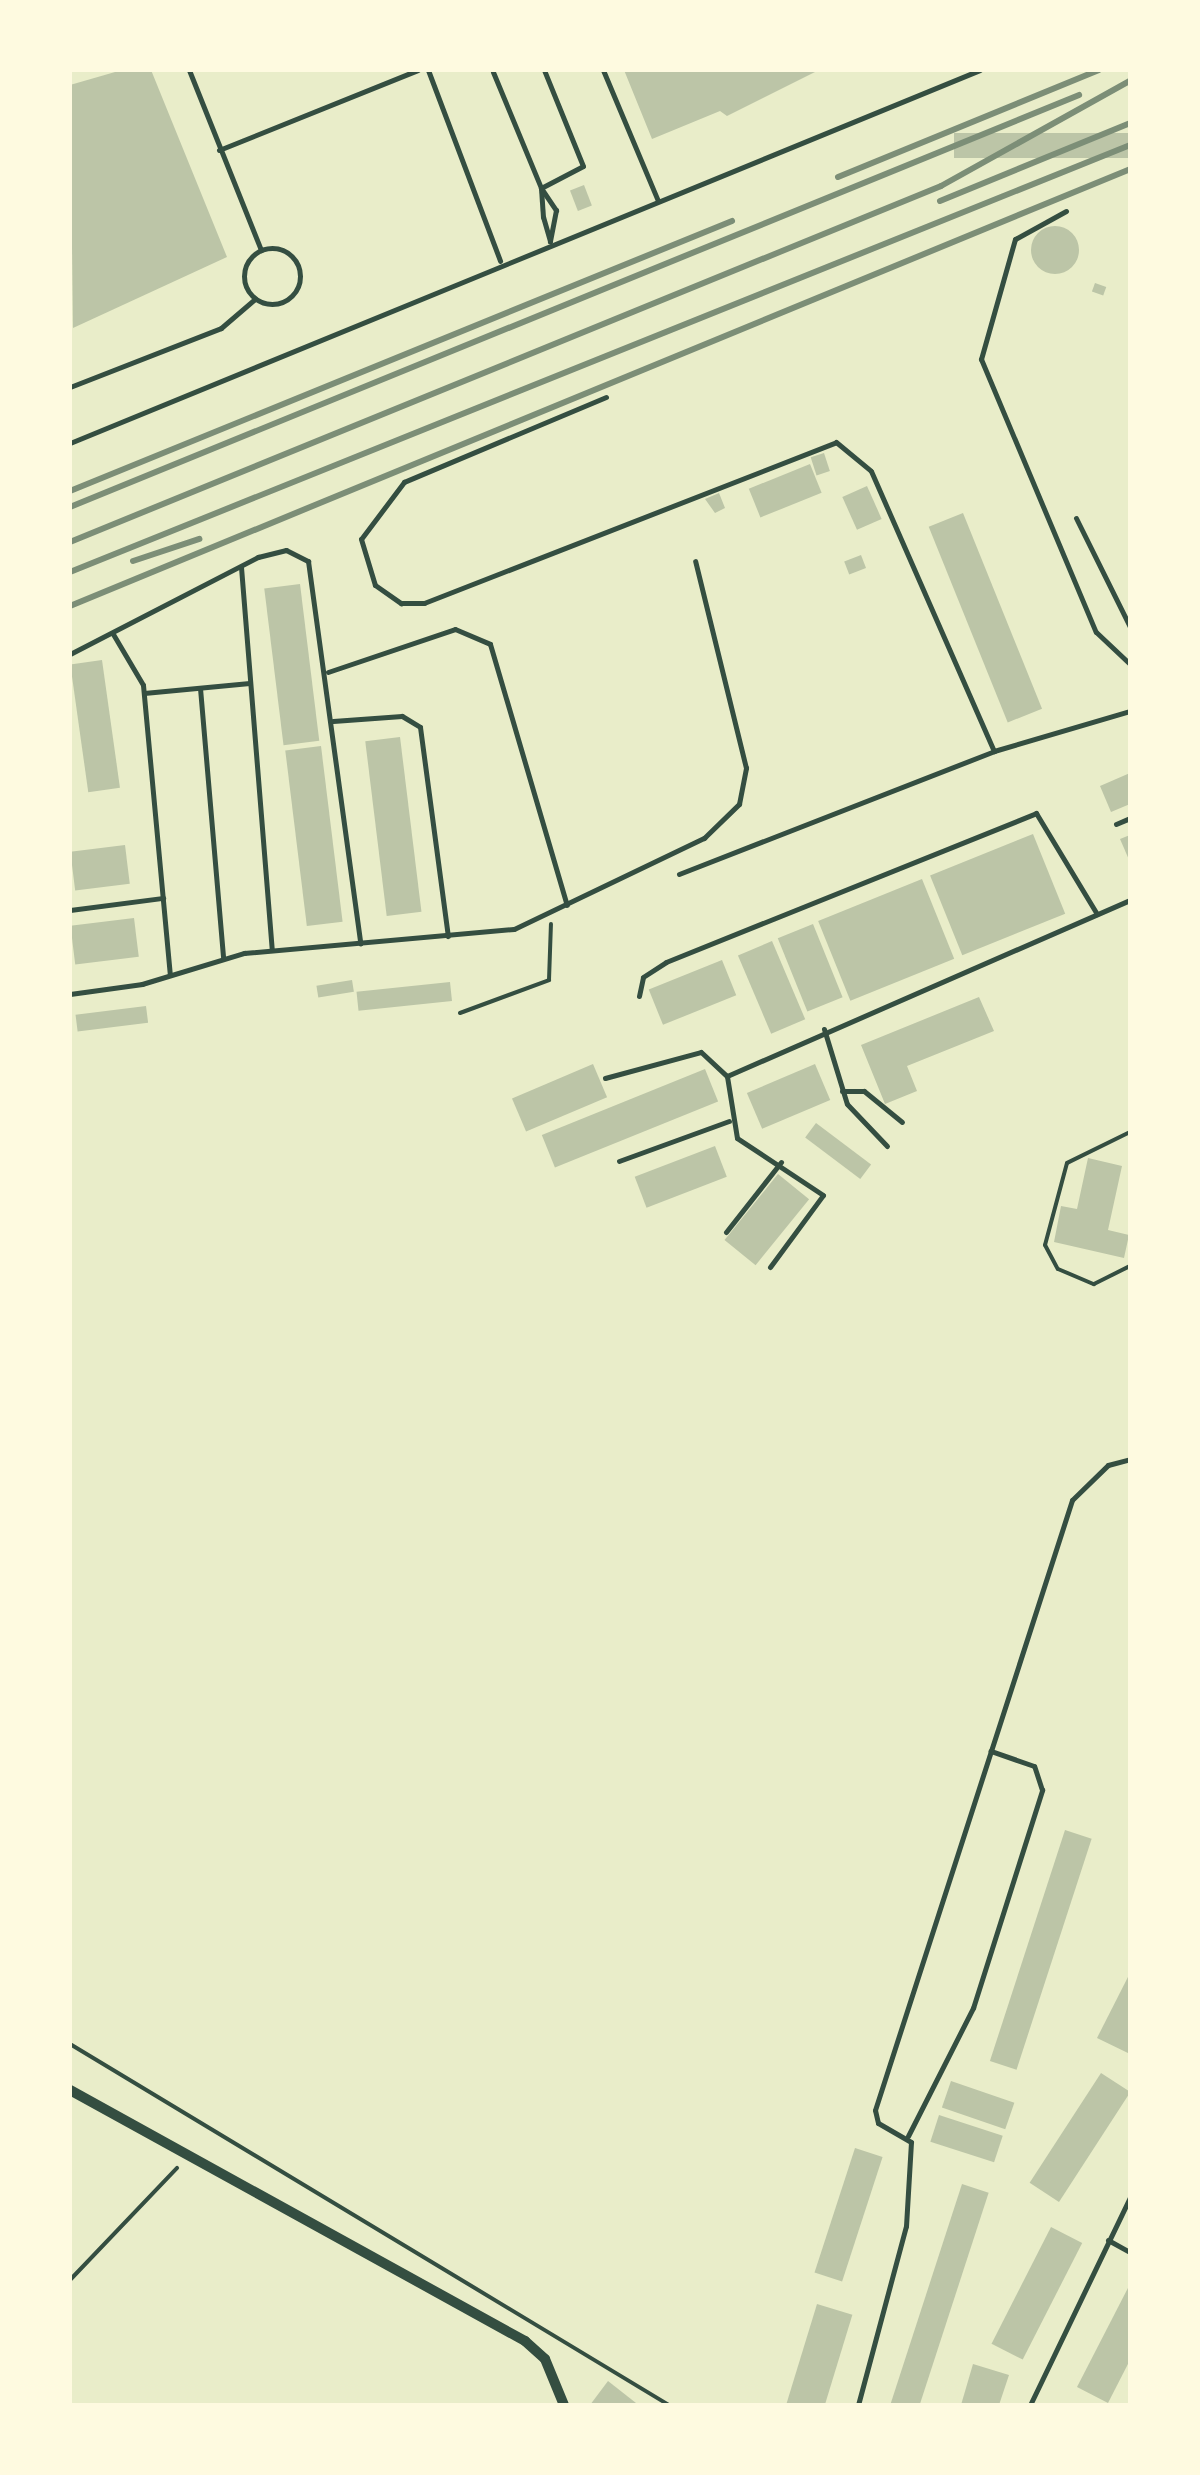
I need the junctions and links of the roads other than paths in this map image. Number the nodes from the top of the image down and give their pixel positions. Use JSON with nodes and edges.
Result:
{"nodes":[{"id":1,"x":189,"y":70,"type":"edge"},
{"id":2,"x":418,"y":70,"type":"edge"},
{"id":3,"x":428,"y":70,"type":"edge"},
{"id":4,"x":544,"y":70,"type":"edge"},
{"id":5,"x":603,"y":70,"type":"edge"},
{"id":6,"x":980,"y":70,"type":"edge"},
{"id":7,"x":493,"y":72,"type":"edge"},
{"id":8,"x":219,"y":150,"type":"junction"},
{"id":9,"x":541,"y":188,"type":"junction"},
{"id":10,"x":658,"y":201,"type":"junction"},
{"id":11,"x":1066,"y":211,"type":"dead end"},
{"id":12,"x":550,"y":241,"type":"junction"},
{"id":13,"x":261,"y":250,"type":"junction"},
{"id":14,"x":500,"y":260,"type":"junction"},
{"id":15,"x":254,"y":298,"type":"junction"},
{"id":16,"x":70,"y":387,"type":"edge"},
{"id":17,"x":606,"y":396,"type":"dead end"},
{"id":18,"x":70,"y":443,"type":"edge"},
{"id":19,"x":1076,"y":518,"type":"dead end"},
{"id":20,"x":696,"y":561,"type":"dead end"},
{"id":21,"x":241,"y":566,"type":"junction"},
{"id":22,"x":1130,"y":627,"type":"edge"},
{"id":23,"x":113,"y":634,"type":"junction"},
{"id":24,"x":70,"y":654,"type":"edge"},
{"id":25,"x":1130,"y":664,"type":"edge"},
{"id":26,"x":328,"y":672,"type":"junction"},
{"id":27,"x":250,"y":683,"type":"junction"},
{"id":28,"x":200,"y":688,"type":"junction"},
{"id":29,"x":144,"y":693,"type":"junction"},
{"id":30,"x":1130,"y":711,"type":"edge"},
{"id":31,"x":332,"y":721,"type":"junction"},
{"id":32,"x":994,"y":751,"type":"junction"},
{"id":33,"x":1130,"y":818,"type":"edge"},
{"id":34,"x":1116,"y":824,"type":"dead end"},
{"id":35,"x":679,"y":874,"type":"dead end"},
{"id":36,"x":163,"y":898,"type":"junction"},
{"id":37,"x":1130,"y":900,"type":"edge"},
{"id":38,"x":567,"y":905,"type":"junction"},
{"id":39,"x":70,"y":910,"type":"edge"},
{"id":40,"x":1096,"y":914,"type":"junction"},
{"id":41,"x":448,"y":936,"type":"junction"},
{"id":42,"x":360,"y":942,"type":"junction"},
{"id":43,"x":272,"y":950,"type":"junction"},
{"id":44,"x":222,"y":957,"type":"junction"},
{"id":45,"x":170,"y":975,"type":"junction"},
{"id":46,"x":70,"y":994,"type":"edge"},
{"id":47,"x":640,"y":996,"type":"dead end"},
{"id":48,"x":824,"y":1029,"type":"junction"},
{"id":49,"x":728,"y":1076,"type":"junction"},
{"id":50,"x":605,"y":1078,"type":"dead end"},
{"id":51,"x":842,"y":1092,"type":"junction"},
{"id":52,"x":729,"y":1121,"type":"junction"},
{"id":53,"x":902,"y":1122,"type":"dead end"},
{"id":54,"x":887,"y":1146,"type":"dead end"},
{"id":55,"x":619,"y":1161,"type":"dead end"},
{"id":56,"x":782,"y":1162,"type":"junction"},
{"id":57,"x":726,"y":1232,"type":"dead end"},
{"id":58,"x":770,"y":1267,"type":"dead end"},
{"id":59,"x":1130,"y":1459,"type":"edge"},
{"id":60,"x":991,"y":1750,"type":"junction"},
{"id":61,"x":70,"y":2090,"type":"edge"},
{"id":62,"x":908,"y":2136,"type":"junction"},
{"id":63,"x":1130,"y":2197,"type":"edge"},
{"id":64,"x":1108,"y":2240,"type":"junction"},
{"id":65,"x":1130,"y":2252,"type":"edge"},
{"id":66,"x":564,"y":2405,"type":"edge"},
{"id":67,"x":858,"y":2405,"type":"edge"},
{"id":68,"x":1030,"y":2405,"type":"edge"}],
"edges":[{"from":1,"to":8,"type":"lane"},
{"from":2,"to":8,"type":"lane"},
{"from":3,"to":14,"type":"lane"},
{"from":4,"to":9,"type":"lane"},
{"from":5,"to":10,"type":"lane"},
{"from":6,"to":10,"type":"lane"},
{"from":7,"to":9,"type":"lane"},
{"from":8,"to":13,"type":"lane"},
{"from":9,"to":12,"type":"lane"},
{"from":9,"to":12,"type":"lane"},
{"from":10,"to":12,"type":"lane"},
{"from":11,"to":25,"type":"lane"},
{"from":12,"to":14,"type":"lane"},
{"from":13,"to":15,"type":"lane"},
{"from":13,"to":15,"type":"lane"},
{"from":14,"to":18,"type":"lane"},
{"from":15,"to":16,"type":"lane"},
{"from":17,"to":32,"type":"lane"},
{"from":19,"to":22,"type":"lane"},
{"from":20,"to":38,"type":"lane"},
{"from":21,"to":23,"type":"lane"},
{"from":21,"to":26,"type":"lane"},
{"from":21,"to":27,"type":"lane"},
{"from":23,"to":24,"type":"lane"},
{"from":23,"to":29,"type":"lane"},
{"from":26,"to":31,"type":"lane"},
{"from":26,"to":38,"type":"lane"},
{"from":27,"to":28,"type":"lane"},
{"from":27,"to":43,"type":"lane"},
{"from":28,"to":29,"type":"lane"},
{"from":28,"to":44,"type":"lane"},
{"from":29,"to":36,"type":"lane"},
{"from":30,"to":32,"type":"lane"},
{"from":31,"to":41,"type":"lane"},
{"from":31,"to":42,"type":"lane"},
{"from":32,"to":35,"type":"lane"},
{"from":33,"to":34,"type":"lane"},
{"from":36,"to":39,"type":"lane"},
{"from":36,"to":45,"type":"lane"},
{"from":37,"to":40,"type":"lane"},
{"from":38,"to":41,"type":"lane"},
{"from":40,"to":47,"type":"lane"},
{"from":40,"to":48,"type":"lane"},
{"from":41,"to":42,"type":"lane"},
{"from":42,"to":43,"type":"lane"},
{"from":43,"to":44,"type":"lane"},
{"from":44,"to":45,"type":"lane"},
{"from":45,"to":46,"type":"lane"},
{"from":48,"to":49,"type":"lane"},
{"from":48,"to":51,"type":"lane"},
{"from":49,"to":50,"type":"lane"},
{"from":49,"to":52,"type":"lane"},
{"from":51,"to":53,"type":"lane"},
{"from":51,"to":54,"type":"lane"},
{"from":52,"to":55,"type":"lane"},
{"from":52,"to":56,"type":"lane"},
{"from":56,"to":57,"type":"lane"},
{"from":56,"to":58,"type":"lane"},
{"from":59,"to":60,"type":"lane"},
{"from":60,"to":62,"type":"lane"},
{"from":60,"to":62,"type":"lane"},
{"from":61,"to":66,"type":"street"},
{"from":62,"to":67,"type":"lane"},
{"from":63,"to":64,"type":"lane"},
{"from":64,"to":65,"type":"lane"},
{"from":64,"to":68,"type":"lane"}]}
